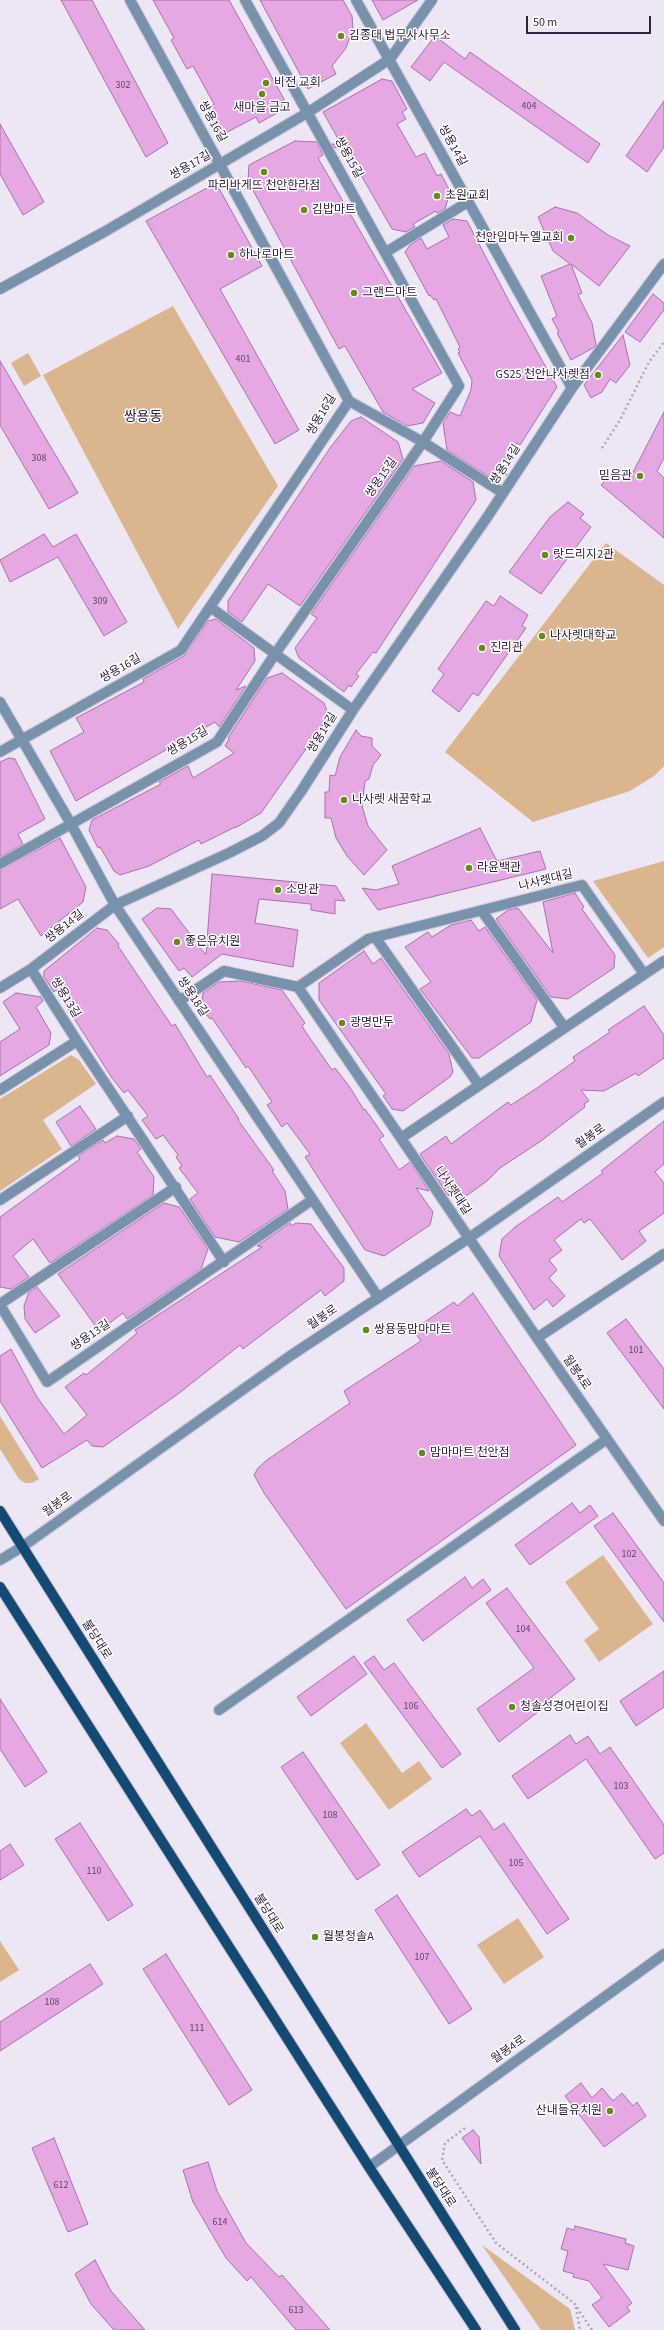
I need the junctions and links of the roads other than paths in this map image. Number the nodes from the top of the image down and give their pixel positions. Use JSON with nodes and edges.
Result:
{"nodes":[{"id":1,"x":130,"y":0,"type":"edge"},
{"id":2,"x":245,"y":0,"type":"edge"},
{"id":3,"x":356,"y":0,"type":"edge"},
{"id":4,"x":432,"y":0,"type":"edge"},
{"id":5,"x":390,"y":59,"type":"junction"},
{"id":6,"x":307,"y":113,"type":"junction"},
{"id":7,"x":220,"y":164,"type":"junction"},
{"id":8,"x":468,"y":202,"type":"junction"},
{"id":9,"x":386,"y":252,"type":"junction"},
{"id":10,"x":664,"y":264,"type":"edge"},
{"id":11,"x":0,"y":289,"type":"edge"},
{"id":12,"x":572,"y":388,"type":"junction"},
{"id":13,"x":349,"y":401,"type":"junction"},
{"id":14,"x":423,"y":442,"type":"junction"},
{"id":15,"x":503,"y":493,"type":"junction"},
{"id":16,"x":210,"y":607,"type":"junction"},
{"id":17,"x":275,"y":654,"type":"junction"},
{"id":18,"x":0,"y":702,"type":"edge"},
{"id":19,"x":353,"y":710,"type":"junction"},
{"id":20,"x":22,"y":740,"type":"junction"},
{"id":21,"x":0,"y":752,"type":"edge"},
{"id":22,"x":71,"y":824,"type":"junction"},
{"id":23,"x":0,"y":864,"type":"edge"},
{"id":24,"x":115,"y":905,"type":"junction"},
{"id":25,"x":482,"y":911,"type":"junction"},
{"id":26,"x":375,"y":937,"type":"junction"},
{"id":27,"x":664,"y":961,"type":"edge"},
{"id":28,"x":31,"y":969,"type":"junction"},
{"id":29,"x":644,"y":974,"type":"junction"},
{"id":30,"x":298,"y":987,"type":"junction"},
{"id":31,"x":0,"y":988,"type":"edge"},
{"id":32,"x":178,"y":1001,"type":"junction"},
{"id":33,"x":564,"y":1027,"type":"junction"},
{"id":34,"x":77,"y":1042,"type":"junction"},
{"id":35,"x":479,"y":1085,"type":"junction"},
{"id":36,"x":0,"y":1090,"type":"edge"},
{"id":37,"x":664,"y":1102,"type":"edge"},
{"id":38,"x":128,"y":1116,"type":"junction"},
{"id":39,"x":401,"y":1138,"type":"junction"},
{"id":40,"x":176,"y":1187,"type":"junction"},
{"id":41,"x":0,"y":1200,"type":"edge"},
{"id":42,"x":312,"y":1200,"type":"junction"},
{"id":43,"x":469,"y":1238,"type":"junction"},
{"id":44,"x":664,"y":1254,"type":"edge"},
{"id":45,"x":224,"y":1262,"type":"junction"},
{"id":46,"x":378,"y":1297,"type":"junction"},
{"id":47,"x":0,"y":1305,"type":"edge"},
{"id":48,"x":537,"y":1338,"type":"junction"},
{"id":49,"x":606,"y":1439,"type":"junction"},
{"id":50,"x":0,"y":1511,"type":"edge"},
{"id":51,"x":664,"y":1521,"type":"edge"},
{"id":52,"x":22,"y":1547,"type":"junction"},
{"id":53,"x":0,"y":1560,"type":"edge"},
{"id":54,"x":0,"y":1587,"type":"edge"},
{"id":55,"x":219,"y":1710,"type":"dead end"},
{"id":56,"x":664,"y":1954,"type":"edge"},
{"id":57,"x":397,"y":2145,"type":"junction"},
{"id":58,"x":368,"y":2167,"type":"junction"},
{"id":59,"x":476,"y":2330,"type":"edge"},
{"id":60,"x":515,"y":2330,"type":"edge"}],
"edges":[{"from":1,"to":7,"type":"street","name":"쌍용16길"},
{"from":2,"to":6,"type":"street","name":"쌍용15길"},
{"from":3,"to":5,"type":"street","name":"쌍용14길"},
{"from":4,"to":5,"type":"street","name":"쌍용17길"},
{"from":5,"to":6,"type":"street","name":"쌍용17길"},
{"from":5,"to":8,"type":"street","name":"쌍용14길"},
{"from":6,"to":7,"type":"street","name":"쌍용17길"},
{"from":6,"to":9,"type":"street","name":"쌍용15길"},
{"from":7,"to":11,"type":"street","name":"쌍용17길"},
{"from":7,"to":13,"type":"street","name":"쌍용16길"},
{"from":8,"to":9,"type":"street"},
{"from":8,"to":12,"type":"street","name":"쌍용14길"},
{"from":9,"to":14,"type":"street","name":"쌍용15길"},
{"from":10,"to":12,"type":"street","name":"쌍용14길"},
{"from":12,"to":15,"type":"street","name":"쌍용14길"},
{"from":13,"to":14,"type":"street"},
{"from":13,"to":16,"type":"street","name":"쌍용16길"},
{"from":14,"to":15,"type":"street"},
{"from":14,"to":17,"type":"street","name":"쌍용15길"},
{"from":15,"to":19,"type":"street","name":"쌍용14길"},
{"from":16,"to":17,"type":"street"},
{"from":16,"to":20,"type":"street","name":"쌍용16길"},
{"from":17,"to":19,"type":"street"},
{"from":17,"to":22,"type":"street","name":"쌍용15길"},
{"from":18,"to":20,"type":"street","name":"쌍용18길"},
{"from":19,"to":24,"type":"street","name":"쌍용14길"},
{"from":20,"to":21,"type":"street","name":"쌍용16길"},
{"from":20,"to":22,"type":"street","name":"쌍용18길"},
{"from":22,"to":23,"type":"street","name":"쌍용15길"},
{"from":22,"to":24,"type":"street","name":"쌍용18길"},
{"from":24,"to":28,"type":"street","name":"쌍용14길"},
{"from":24,"to":32,"type":"street","name":"쌍용18길"},
{"from":25,"to":26,"type":"street","name":"나사렛대길"},
{"from":25,"to":29,"type":"street","name":"나사렛대길"},
{"from":25,"to":33,"type":"street"},
{"from":26,"to":30,"type":"street","name":"나사렛대길"},
{"from":26,"to":35,"type":"street"},
{"from":27,"to":29,"type":"street"},
{"from":28,"to":31,"type":"street","name":"쌍용14길"},
{"from":28,"to":34,"type":"street","name":"쌍용13길"},
{"from":29,"to":33,"type":"street"},
{"from":30,"to":32,"type":"street"},
{"from":30,"to":39,"type":"street","name":"나사렛대길"},
{"from":32,"to":42,"type":"street","name":"쌍용18길"},
{"from":33,"to":35,"type":"street"},
{"from":34,"to":36,"type":"street"},
{"from":34,"to":38,"type":"street","name":"쌍용13길"},
{"from":35,"to":39,"type":"street"},
{"from":37,"to":43,"type":"street","name":"월봉로"},
{"from":38,"to":40,"type":"street","name":"쌍용13길"},
{"from":38,"to":41,"type":"street"},
{"from":39,"to":43,"type":"street","name":"나사렛대길"},
{"from":40,"to":45,"type":"street","name":"쌍용13길"},
{"from":40,"to":47,"type":"street","name":"쌍용13길"},
{"from":42,"to":45,"type":"street","name":"쌍용13길"},
{"from":42,"to":46,"type":"street","name":"쌍용18길"},
{"from":43,"to":46,"type":"street","name":"월봉로"},
{"from":43,"to":48,"type":"street","name":"월봉4로"},
{"from":44,"to":48,"type":"street"},
{"from":45,"to":47,"type":"street","name":"쌍용13길"},
{"from":46,"to":52,"type":"street","name":"월봉로"},
{"from":48,"to":49,"type":"street","name":"월봉4로"},
{"from":49,"to":51,"type":"street","name":"월봉4로"},
{"from":49,"to":55,"type":"street"},
{"from":50,"to":52,"type":"main road","name":"불당대로"},
{"from":52,"to":53,"type":"street","name":"월봉로"},
{"from":52,"to":57,"type":"main road","name":"불당대로"},
{"from":54,"to":58,"type":"main road"},
{"from":56,"to":57,"type":"street","name":"월봉4로"},
{"from":57,"to":58,"type":"street","name":"월봉4로"},
{"from":57,"to":60,"type":"main road","name":"불당대로"},
{"from":58,"to":59,"type":"main road"}]}
